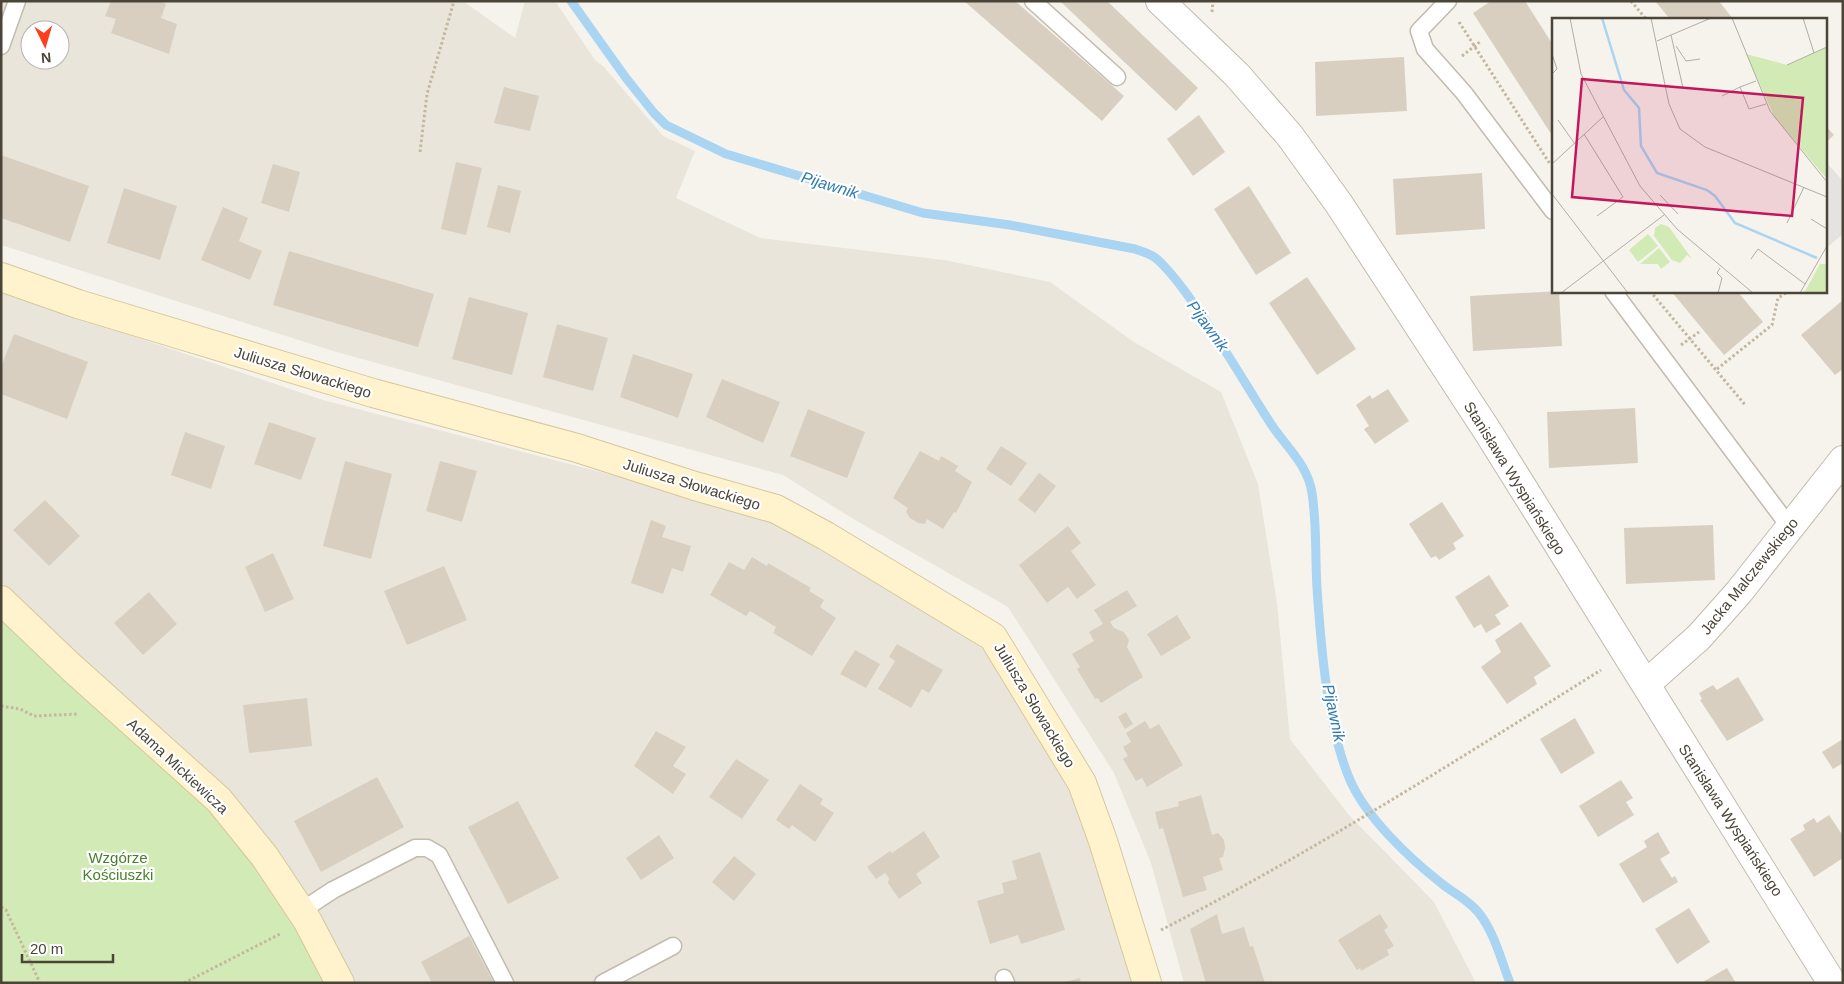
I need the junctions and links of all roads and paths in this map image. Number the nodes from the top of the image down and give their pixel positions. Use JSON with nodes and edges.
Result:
{"nodes":[{"id":1,"x":17,"y":1,"type":"edge"},
{"id":2,"x":454,"y":1,"type":"edge"},
{"id":3,"x":1033,"y":1,"type":"edge"},
{"id":4,"x":1160,"y":1,"type":"edge"},
{"id":5,"x":1631,"y":1,"type":"edge"},
{"id":6,"x":1448,"y":2,"type":"edge"},
{"id":7,"x":1645,"y":18,"type":"edge"},
{"id":8,"x":1,"y":46,"type":"edge"},
{"id":9,"x":1117,"y":78,"type":"dead end"},
{"id":10,"x":420,"y":152,"type":"dead end"},
{"id":11,"x":1552,"y":165,"type":"edge"},
{"id":12,"x":1552,"y":210,"type":"edge"},
{"id":13,"x":1,"y":276,"type":"edge"},
{"id":14,"x":1614,"y":292,"type":"edge"},
{"id":15,"x":1651,"y":292,"type":"edge"},
{"id":16,"x":1787,"y":292,"type":"edge"},
{"id":17,"x":1717,"y":369,"type":"junction"},
{"id":18,"x":1746,"y":406,"type":"dead end"},
{"id":19,"x":1843,"y":460,"type":"edge"},
{"id":20,"x":1789,"y":526,"type":"junction"},
{"id":21,"x":1,"y":600,"type":"edge"},
{"id":22,"x":1608,"y":665,"type":"dead end"},
{"id":23,"x":1646,"y":684,"type":"junction"},
{"id":24,"x":1,"y":706,"type":"edge"},
{"id":25,"x":81,"y":714,"type":"dead end"},
{"id":26,"x":1,"y":907,"type":"edge"},
{"id":27,"x":304,"y":915,"type":"junction"},
{"id":28,"x":1160,"y":931,"type":"dead end"},
{"id":29,"x":674,"y":946,"type":"dead end"},
{"id":30,"x":40,"y":983,"type":"edge"},
{"id":31,"x":184,"y":983,"type":"edge"},
{"id":32,"x":340,"y":983,"type":"edge"},
{"id":33,"x":506,"y":983,"type":"edge"},
{"id":34,"x":603,"y":983,"type":"edge"},
{"id":35,"x":1147,"y":983,"type":"edge"},
{"id":36,"x":1832,"y":983,"type":"edge"}],
"edges":[{"from":1,"to":8,"type":"lane"},
{"from":2,"to":10,"type":"path"},
{"from":3,"to":9,"type":"lane"},
{"from":4,"to":23,"type":"street","name":"Stanisława Wyspiańskiego"},
{"from":5,"to":7,"type":"path"},
{"from":6,"to":11,"type":"path"},
{"from":6,"to":12,"type":"lane"},
{"from":13,"to":35,"type":"street","name":"Juliusza Słowackiego"},
{"from":14,"to":20,"type":"lane"},
{"from":15,"to":17,"type":"path"},
{"from":16,"to":17,"type":"path"},
{"from":17,"to":18,"type":"path"},
{"from":19,"to":20,"type":"street","name":"Jacka Malczewskiego"},
{"from":20,"to":23,"type":"street","name":"Jacka Malczewskiego"},
{"from":21,"to":27,"type":"street","name":"Adama Mickiewicza"},
{"from":22,"to":28,"type":"path"},
{"from":23,"to":36,"type":"street","name":"Stanisława Wyspiańskiego"},
{"from":24,"to":25,"type":"path"},
{"from":26,"to":30,"type":"path"},
{"from":27,"to":31,"type":"path"},
{"from":27,"to":32,"type":"street","name":"Adama Mickiewicza"},
{"from":27,"to":33,"type":"lane"},
{"from":29,"to":34,"type":"lane"}]}
